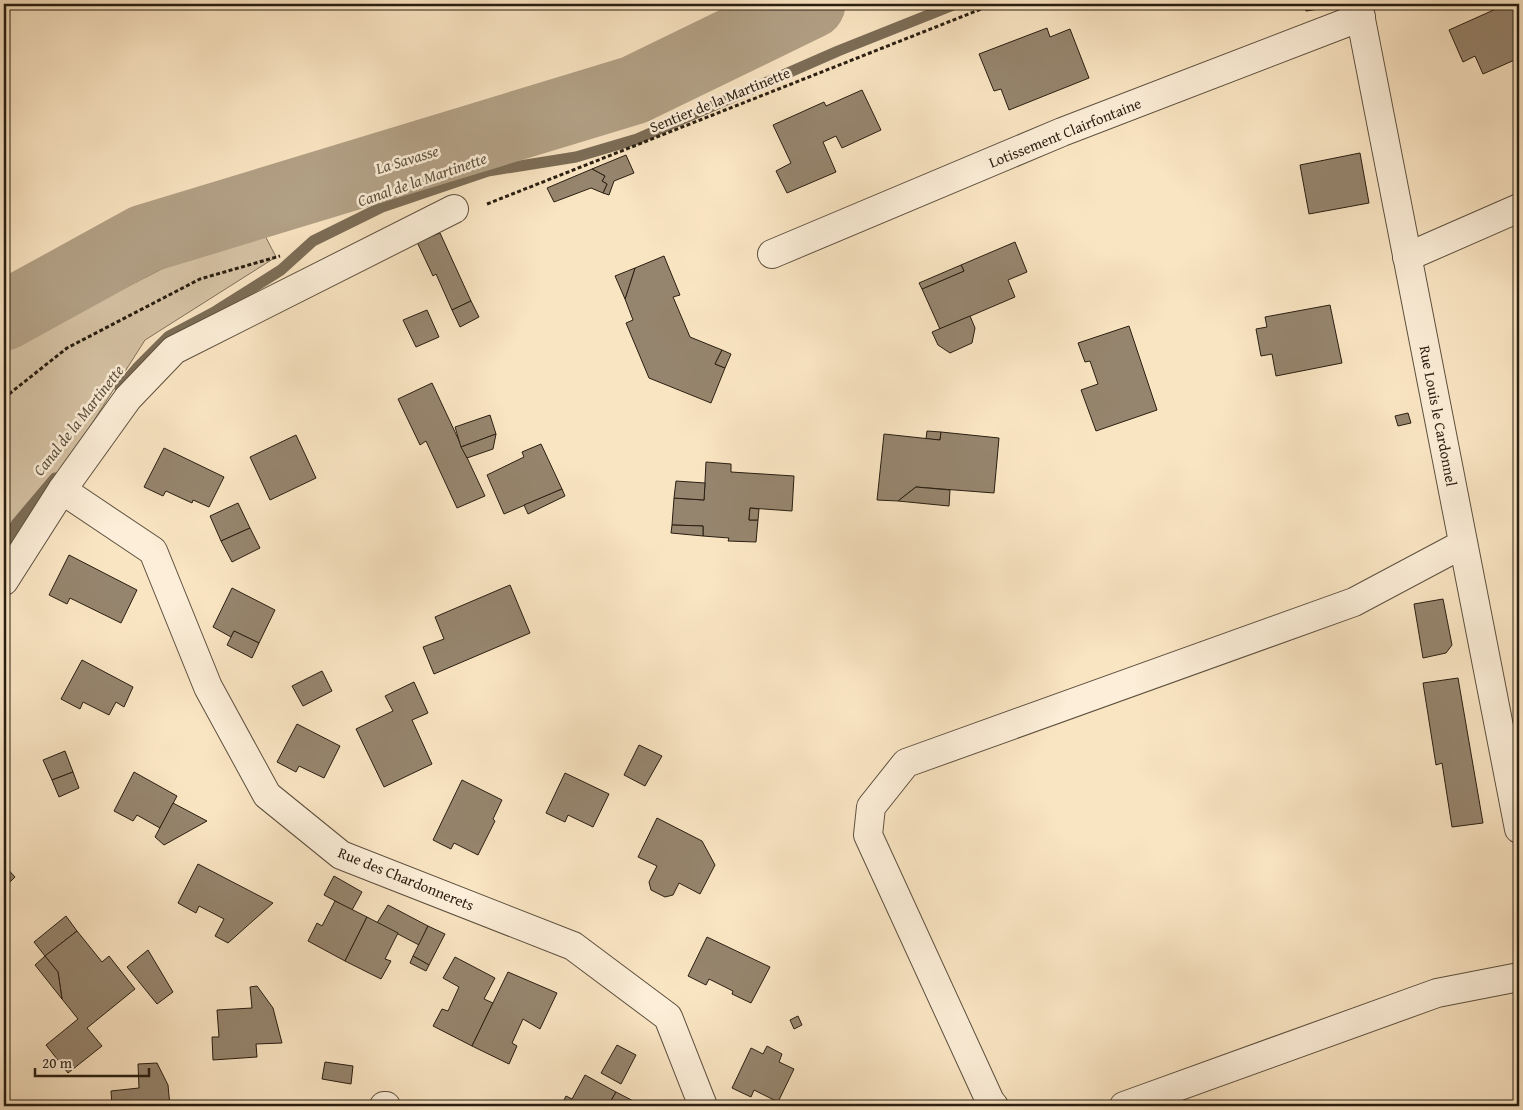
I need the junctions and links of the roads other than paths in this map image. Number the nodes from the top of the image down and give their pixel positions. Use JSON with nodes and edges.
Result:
{"nodes":[{"id":1,"x":1359,"y":10,"type":"edge"},
{"id":2,"x":454,"y":208,"type":"road end"},
{"id":3,"x":1519,"y":208,"type":"edge"},
{"id":4,"x":772,"y":254,"type":"dead end"},
{"id":5,"x":1407,"y":257,"type":"junction"},
{"id":6,"x":62,"y":490,"type":"junction"},
{"id":7,"x":1464,"y":544,"type":"junction"},
{"id":8,"x":4,"y":581,"type":"edge"},
{"id":9,"x":1519,"y":829,"type":"edge"},
{"id":10,"x":1519,"y":978,"type":"edge"},
{"id":11,"x":703,"y":1106,"type":"edge"},
{"id":12,"x":994,"y":1106,"type":"edge"},
{"id":13,"x":1124,"y":1106,"type":"edge"}],
"edges":[{"from":1,"to":4,"type":"street","name":"Lotissement Clairfontaine"},
{"from":1,"to":5,"type":"street","name":"Rue Louis le Cardonnel"},
{"from":2,"to":6,"type":"street"},
{"from":3,"to":5,"type":"street"},
{"from":5,"to":7,"type":"street","name":"Rue Louis le Cardonnel"},
{"from":6,"to":8,"type":"street"},
{"from":6,"to":11,"type":"street","name":"Rue des Chardonnerets"},
{"from":7,"to":9,"type":"street","name":"Rue Louis le Cardonnel"},
{"from":7,"to":12,"type":"street"},
{"from":10,"to":13,"type":"street"}]}
